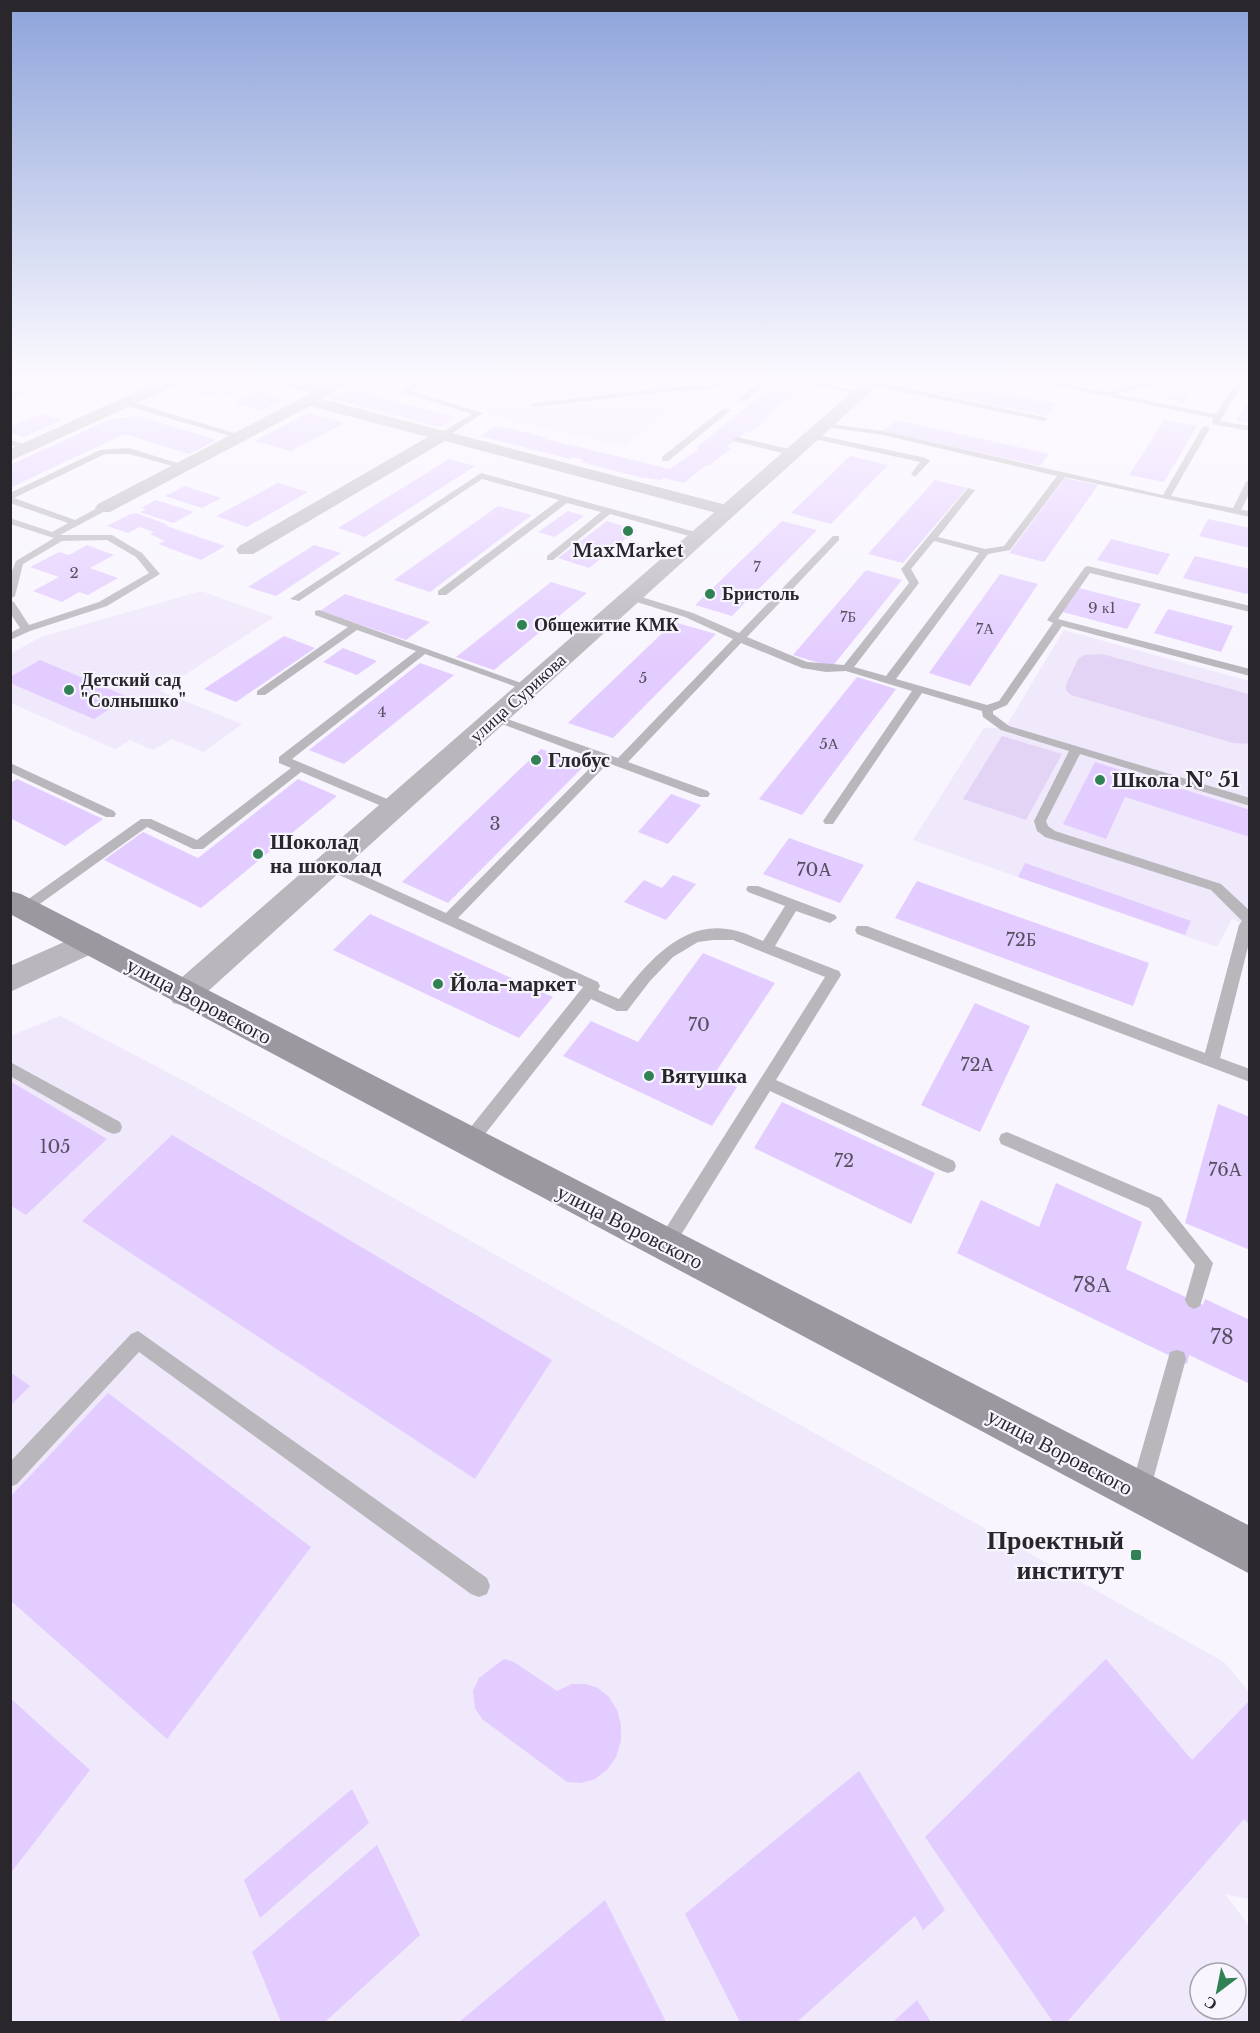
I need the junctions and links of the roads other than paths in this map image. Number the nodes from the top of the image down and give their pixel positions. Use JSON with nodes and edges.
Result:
{"nodes":[{"id":1,"x":62,"y":473,"type":"edge"},
{"id":2,"x":170,"y":473,"type":"edge"},
{"id":3,"x":379,"y":473,"type":"edge"},
{"id":4,"x":583,"y":473,"type":"edge"},
{"id":5,"x":771,"y":473,"type":"edge"},
{"id":6,"x":1058,"y":473,"type":"edge"},
{"id":7,"x":1180,"y":473,"type":"edge"},
{"id":8,"x":1063,"y":474,"type":"junction"},
{"id":9,"x":1250,"y":482,"type":"edge"},
{"id":10,"x":971,"y":490,"type":"dead end"},
{"id":11,"x":1166,"y":498,"type":"junction"},
{"id":12,"x":10,"y":499,"type":"edge"},
{"id":13,"x":566,"y":499,"type":"junction"},
{"id":14,"x":104,"y":508,"type":"joint"},
{"id":15,"x":608,"y":511,"type":"junction"},
{"id":16,"x":728,"y":511,"type":"junction"},
{"id":17,"x":1236,"y":511,"type":"junction"},
{"id":18,"x":1250,"y":514,"type":"edge"},
{"id":19,"x":10,"y":520,"type":"edge"},
{"id":20,"x":76,"y":523,"type":"junction"},
{"id":21,"x":700,"y":536,"type":"junction"},
{"id":22,"x":836,"y":538,"type":"dead end"},
{"id":23,"x":932,"y":538,"type":"junction"},
{"id":24,"x":246,"y":550,"type":"dead end"},
{"id":25,"x":985,"y":552,"type":"junction"},
{"id":26,"x":550,"y":558,"type":"dead end"},
{"id":27,"x":442,"y":593,"type":"dead end"},
{"id":28,"x":10,"y":596,"type":"edge"},
{"id":29,"x":631,"y":597,"type":"junction"},
{"id":30,"x":295,"y":599,"type":"dead end"},
{"id":31,"x":10,"y":604,"type":"edge"},
{"id":32,"x":1250,"y":609,"type":"edge"},
{"id":33,"x":319,"y":613,"type":"dead end"},
{"id":34,"x":1059,"y":622,"type":"junction"},
{"id":35,"x":356,"y":626,"type":"junction"},
{"id":36,"x":26,"y":629,"type":"junction"},
{"id":37,"x":10,"y":637,"type":"edge"},
{"id":38,"x":740,"y":638,"type":"junction"},
{"id":39,"x":424,"y":650,"type":"junction"},
{"id":40,"x":847,"y":668,"type":"junction"},
{"id":41,"x":1250,"y":673,"type":"edge"},
{"id":42,"x":889,"y":680,"type":"junction"},
{"id":43,"x":529,"y":688,"type":"junction"},
{"id":44,"x":919,"y":689,"type":"junction"},
{"id":45,"x":261,"y":693,"type":"dead end"},
{"id":46,"x":988,"y":709,"type":"junction"},
{"id":47,"x":495,"y":718,"type":"junction"},
{"id":48,"x":1076,"y":750,"type":"junction"},
{"id":49,"x":606,"y":758,"type":"junction"},
{"id":50,"x":620,"y":763,"type":"junction"},
{"id":51,"x":10,"y":767,"type":"edge"},
{"id":52,"x":299,"y":767,"type":"junction"},
{"id":53,"x":704,"y":794,"type":"dead end"},
{"id":54,"x":1250,"y":802,"type":"edge"},
{"id":55,"x":395,"y":807,"type":"junction"},
{"id":56,"x":110,"y":814,"type":"dead end"},
{"id":57,"x":830,"y":820,"type":"dead end"},
{"id":58,"x":329,"y":865,"type":"junction"},
{"id":59,"x":753,"y":889,"type":"dead end"},
{"id":60,"x":18,"y":904,"type":"edge"},
{"id":61,"x":793,"y":905,"type":"junction"},
{"id":62,"x":830,"y":918,"type":"dead end"},
{"id":63,"x":447,"y":921,"type":"junction"},
{"id":64,"x":1250,"y":922,"type":"edge"},
{"id":65,"x":862,"y":930,"type":"dead end"},
{"id":66,"x":89,"y":942,"type":"junction"},
{"id":67,"x":766,"y":948,"type":"junction"},
{"id":68,"x":10,"y":980,"type":"edge"},
{"id":69,"x":588,"y":991,"type":"junction"},
{"id":70,"x":184,"y":994,"type":"junction"},
{"id":71,"x":1211,"y":1061,"type":"junction"},
{"id":72,"x":10,"y":1068,"type":"edge"},
{"id":73,"x":1250,"y":1076,"type":"edge"},
{"id":74,"x":768,"y":1083,"type":"junction"},
{"id":75,"x":114,"y":1127,"type":"dead end"},
{"id":76,"x":1007,"y":1139,"type":"dead end"},
{"id":77,"x":468,"y":1143,"type":"junction"},
{"id":78,"x":948,"y":1166,"type":"dead end"},
{"id":79,"x":665,"y":1245,"type":"junction"},
{"id":80,"x":1194,"y":1300,"type":"dead end"},
{"id":81,"x":1177,"y":1359,"type":"dead end"},
{"id":82,"x":10,"y":1477,"type":"edge"},
{"id":83,"x":1139,"y":1494,"type":"junction"},
{"id":84,"x":1250,"y":1551,"type":"edge"},
{"id":85,"x":479,"y":1586,"type":"dead end"}],
"edges":[{"from":1,"to":12,"type":"lane"},
{"from":2,"to":14,"type":"street"},
{"from":3,"to":24,"type":"street"},
{"from":4,"to":16,"type":"street"},
{"from":5,"to":16,"type":"street","name":"улица Сурикова"},
{"from":6,"to":8,"type":"lane"},
{"from":7,"to":11,"type":"lane"},
{"from":8,"to":11,"type":"lane"},
{"from":8,"to":25,"type":"lane"},
{"from":9,"to":17,"type":"lane"},
{"from":10,"to":23,"type":"lane"},
{"from":11,"to":17,"type":"lane"},
{"from":12,"to":20,"type":"lane"},
{"from":13,"to":15,"type":"lane"},
{"from":13,"to":27,"type":"lane"},
{"from":13,"to":30,"type":"lane"},
{"from":14,"to":20,"type":"lane"},
{"from":15,"to":21,"type":"lane"},
{"from":15,"to":26,"type":"lane"},
{"from":16,"to":21,"type":"street","name":"улица Сурикова"},
{"from":17,"to":18,"type":"lane"},
{"from":19,"to":20,"type":"lane"},
{"from":21,"to":29,"type":"street","name":"улица Сурикова"},
{"from":22,"to":38,"type":"lane"},
{"from":23,"to":25,"type":"lane"},
{"from":23,"to":40,"type":"lane"},
{"from":25,"to":42,"type":"lane"},
{"from":28,"to":36,"type":"lane"},
{"from":29,"to":38,"type":"lane"},
{"from":29,"to":43,"type":"street","name":"улица Сурикова"},
{"from":31,"to":36,"type":"lane"},
{"from":32,"to":34,"type":"lane"},
{"from":33,"to":35,"type":"lane"},
{"from":34,"to":41,"type":"lane"},
{"from":34,"to":46,"type":"lane"},
{"from":35,"to":39,"type":"lane"},
{"from":35,"to":45,"type":"lane"},
{"from":36,"to":37,"type":"lane"},
{"from":38,"to":40,"type":"lane"},
{"from":38,"to":50,"type":"lane"},
{"from":39,"to":43,"type":"lane"},
{"from":39,"to":52,"type":"lane"},
{"from":40,"to":42,"type":"lane"},
{"from":42,"to":44,"type":"lane"},
{"from":43,"to":47,"type":"street","name":"улица Сурикова"},
{"from":44,"to":46,"type":"lane"},
{"from":44,"to":57,"type":"lane"},
{"from":46,"to":48,"type":"lane"},
{"from":47,"to":49,"type":"lane"},
{"from":47,"to":55,"type":"street","name":"улица Сурикова"},
{"from":48,"to":54,"type":"lane"},
{"from":48,"to":64,"type":"lane"},
{"from":49,"to":50,"type":"lane"},
{"from":49,"to":63,"type":"lane"},
{"from":50,"to":53,"type":"lane"},
{"from":51,"to":56,"type":"lane"},
{"from":52,"to":55,"type":"lane"},
{"from":52,"to":60,"type":"lane"},
{"from":55,"to":58,"type":"street","name":"улица Сурикова"},
{"from":58,"to":63,"type":"lane"},
{"from":58,"to":70,"type":"street","name":"улица Сурикова"},
{"from":59,"to":61,"type":"lane"},
{"from":60,"to":66,"type":"main road","name":"улица Воровского"},
{"from":61,"to":62,"type":"lane"},
{"from":61,"to":67,"type":"lane"},
{"from":63,"to":69,"type":"lane"},
{"from":64,"to":71,"type":"lane"},
{"from":65,"to":71,"type":"lane"},
{"from":66,"to":68,"type":"street"},
{"from":66,"to":70,"type":"main road","name":"улица Воровского"},
{"from":67,"to":69,"type":"lane"},
{"from":67,"to":74,"type":"lane"},
{"from":69,"to":77,"type":"lane"},
{"from":70,"to":77,"type":"main road","name":"улица Воровского"},
{"from":71,"to":73,"type":"lane"},
{"from":72,"to":75,"type":"lane"},
{"from":74,"to":78,"type":"lane"},
{"from":74,"to":79,"type":"lane"},
{"from":76,"to":80,"type":"lane"},
{"from":77,"to":79,"type":"main road","name":"улица Воровского"},
{"from":79,"to":83,"type":"main road","name":"улица Воровского"},
{"from":81,"to":83,"type":"lane"},
{"from":82,"to":85,"type":"lane"},
{"from":83,"to":84,"type":"main road","name":"улица Воровского"}]}
